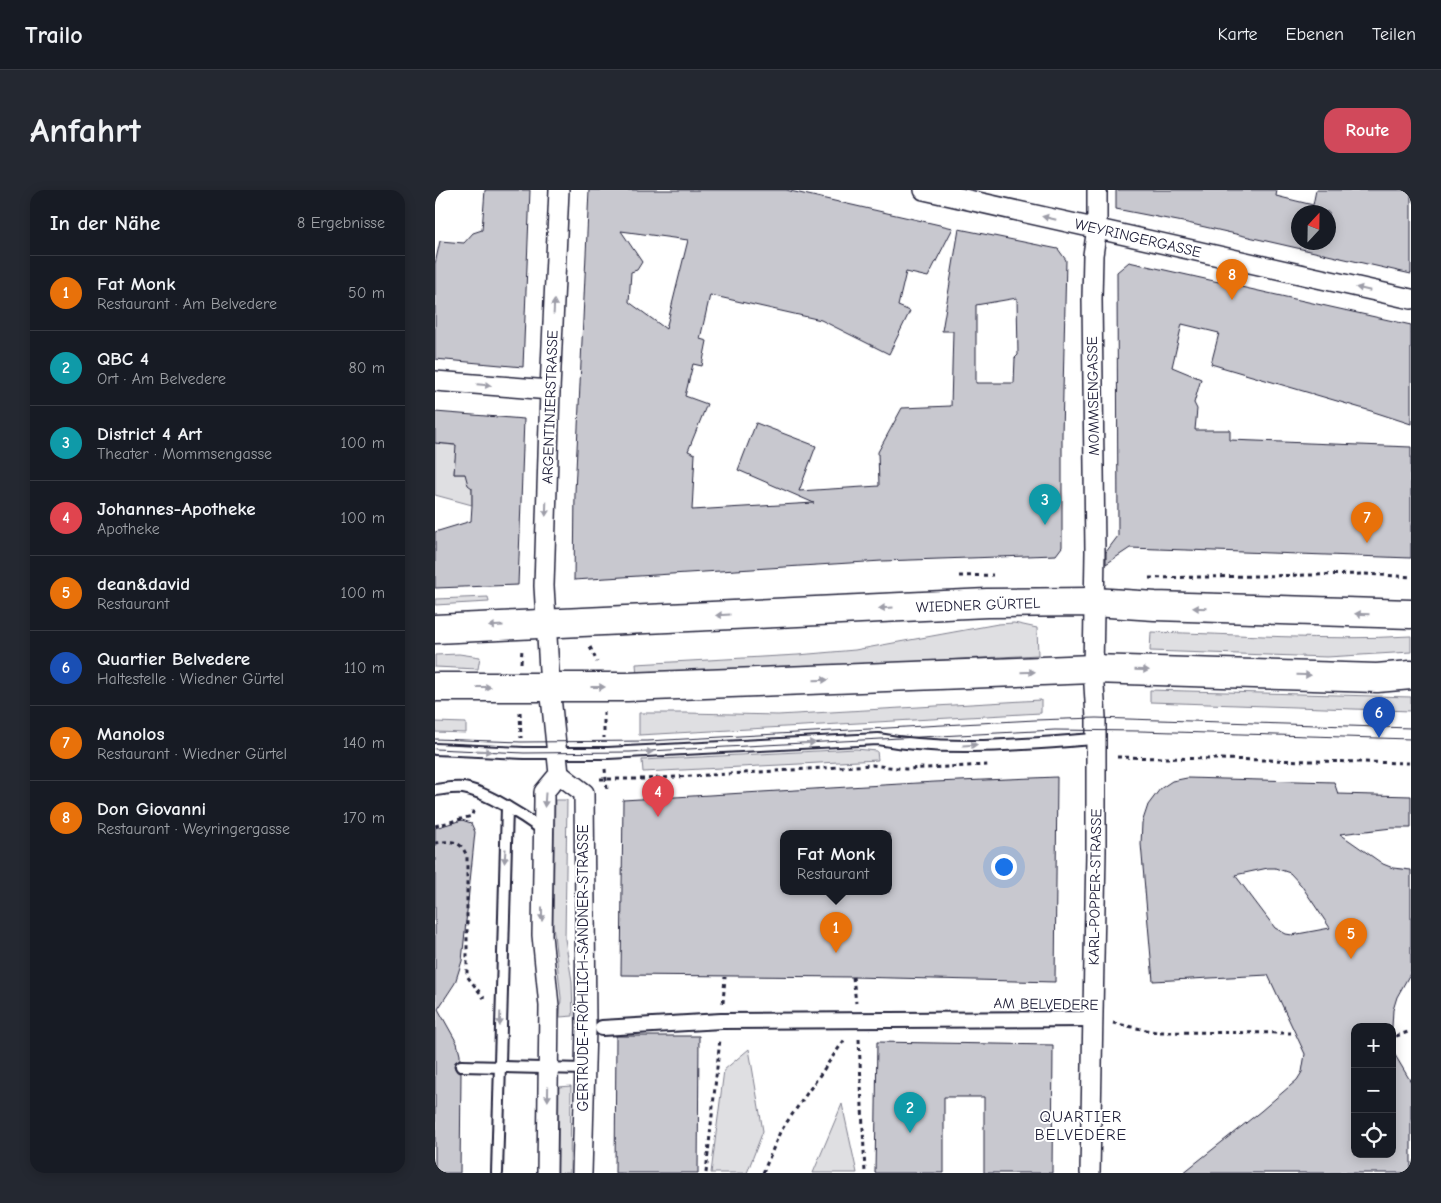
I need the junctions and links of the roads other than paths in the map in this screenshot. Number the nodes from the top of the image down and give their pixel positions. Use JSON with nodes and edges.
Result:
{"nodes":[{"id":1,"x":559,"y":190,"type":"edge"},
{"id":2,"x":924,"y":190,"type":"edge"},
{"id":3,"x":1097,"y":190,"type":"edge"},
{"id":4,"x":1097,"y":228,"type":"junction"},
{"id":5,"x":1411,"y":300,"type":"edge"},
{"id":6,"x":435,"y":381,"type":"edge"},
{"id":7,"x":550,"y":390,"type":"junction"},
{"id":8,"x":1094,"y":602,"type":"junction"},
{"id":9,"x":1411,"y":614,"type":"edge"},
{"id":10,"x":545,"y":624,"type":"junction"},
{"id":11,"x":435,"y":629,"type":"edge"},
{"id":12,"x":1093,"y":670,"type":"junction"},
{"id":13,"x":1411,"y":675,"type":"edge"},
{"id":14,"x":435,"y":687,"type":"edge"},
{"id":15,"x":550,"y":687,"type":"junction"},
{"id":16,"x":1095,"y":748,"type":"junction"},
{"id":17,"x":435,"y":749,"type":"edge"},
{"id":18,"x":557,"y":753,"type":"junction"},
{"id":19,"x":559,"y":774,"type":"junction"},
{"id":20,"x":435,"y":790,"type":"edge"},
{"id":21,"x":507,"y":808,"type":"junction"},
{"id":22,"x":543,"y":830,"type":"junction"},
{"id":23,"x":1093,"y":1019,"type":"junction"},
{"id":24,"x":602,"y":1028,"type":"dead end"},
{"id":25,"x":461,"y":1066,"type":"dead end"},
{"id":26,"x":499,"y":1067,"type":"junction"},
{"id":27,"x":548,"y":1068,"type":"junction"},
{"id":28,"x":584,"y":1069,"type":"junction"},
{"id":29,"x":497,"y":1173,"type":"edge"},
{"id":30,"x":547,"y":1173,"type":"edge"},
{"id":31,"x":582,"y":1173,"type":"edge"},
{"id":32,"x":1090,"y":1173,"type":"edge"}],
"edges":[{"from":7,"to":1,"type":"street","name":"ARGENTINIERSTRASSE","one_way":true},
{"from":4,"to":2,"type":"street","name":"WEYRINGERGASSE","one_way":true},
{"from":3,"to":4,"type":"street","name":"MOMMSENGASSE"},
{"from":5,"to":4,"type":"street","name":"WEYRINGERGASSE","one_way":true},
{"from":4,"to":8,"type":"street","name":"MOMMSENGASSE"},
{"from":6,"to":7,"type":"street","one_way":true},
{"from":7,"to":10,"type":"street","name":"ARGENTINIERSTRASSE","one_way":true},
{"from":9,"to":8,"type":"main road","name":"WIEDNER GÜRTEL","one_way":true},
{"from":8,"to":10,"type":"main road","name":"WIEDNER GÜRTEL","one_way":true},
{"from":8,"to":12,"type":"street","name":"KARL-POPPER-STRASSE"},
{"from":10,"to":11,"type":"main road","name":"WIEDNER GÜRTEL","one_way":true},
{"from":10,"to":15,"type":"street"},
{"from":12,"to":13,"type":"main road","one_way":true},
{"from":15,"to":12,"type":"main road","one_way":true},
{"from":12,"to":16,"type":"street","name":"KARL-POPPER-STRASSE"},
{"from":14,"to":15,"type":"main road","one_way":true},
{"from":15,"to":18,"type":"street"},
{"from":18,"to":16,"type":"lane","one_way":true},
{"from":16,"to":23,"type":"street","name":"KARL-POPPER-STRASSE"},
{"from":17,"to":18,"type":"lane","one_way":true},
{"from":18,"to":19,"type":"street"},
{"from":19,"to":22,"type":"street","one_way":true},
{"from":19,"to":28,"type":"street","name":"GERTRUDE-FRÖHLICH-SANDNER-STRASSE"},
{"from":20,"to":21,"type":"lane"},
{"from":21,"to":22,"type":"lane"},
{"from":21,"to":26,"type":"lane","one_way":true},
{"from":22,"to":27,"type":"street","one_way":true},
{"from":23,"to":24,"type":"street","name":"AM BELVEDERE"},
{"from":23,"to":32,"type":"street","name":"KARL-POPPER-STRASSE"},
{"from":25,"to":26,"type":"lane"},
{"from":26,"to":27,"type":"lane"},
{"from":26,"to":29,"type":"lane"},
{"from":27,"to":28,"type":"lane"},
{"from":27,"to":30,"type":"street","one_way":true},
{"from":28,"to":31,"type":"street","name":"GERTRUDE-FRÖHLICH-SANDNER-STRASSE"}]}
